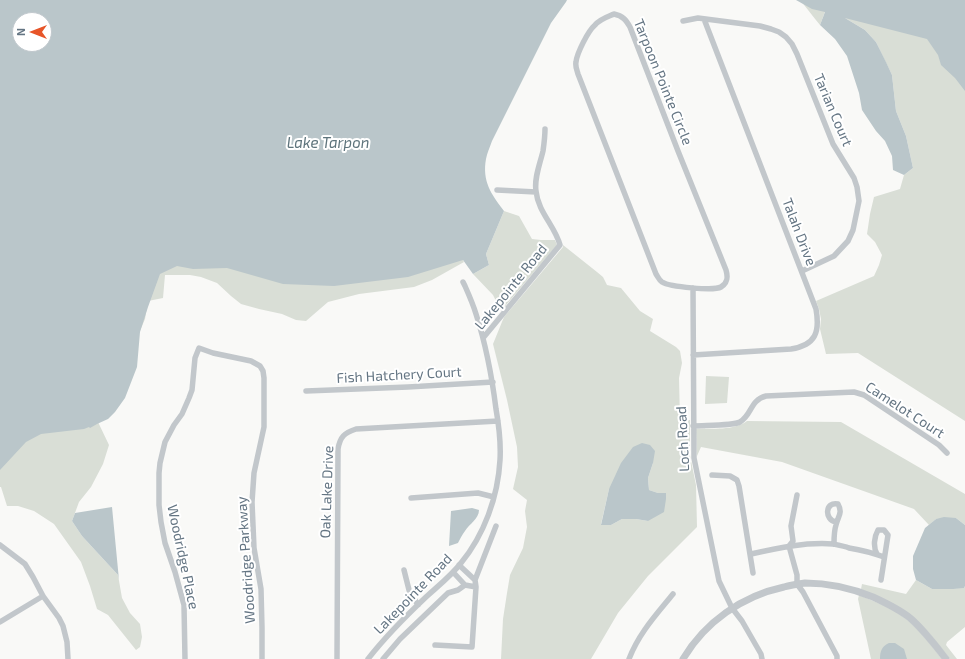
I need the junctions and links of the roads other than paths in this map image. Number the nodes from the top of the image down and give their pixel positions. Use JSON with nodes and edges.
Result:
{"nodes":[{"id":1,"x":704,"y":19,"type":"junction"},
{"id":2,"x":683,"y":21,"type":"dead end"},
{"id":3,"x":545,"y":129,"type":"dead end"},
{"id":4,"x":498,"y":190,"type":"dead end"},
{"id":5,"x":536,"y":192,"type":"junction"},
{"id":6,"x":802,"y":271,"type":"junction"},
{"id":7,"x":463,"y":282,"type":"dead end"},
{"id":8,"x":693,"y":288,"type":"junction"},
{"id":9,"x":483,"y":338,"type":"junction"},
{"id":10,"x":199,"y":348,"type":"joint"},
{"id":11,"x":693,"y":356,"type":"junction"},
{"id":12,"x":493,"y":382,"type":"junction"},
{"id":13,"x":306,"y":391,"type":"dead end"},
{"id":14,"x":498,"y":421,"type":"junction"},
{"id":15,"x":693,"y":426,"type":"junction"},
{"id":16,"x":947,"y":453,"type":"dead end"},
{"id":17,"x":712,"y":475,"type":"dead end"},
{"id":18,"x":797,"y":495,"type":"dead end"},
{"id":19,"x":494,"y":497,"type":"junction"},
{"id":20,"x":410,"y":498,"type":"dead end"},
{"id":21,"x":836,"y":522,"type":"dead end"},
{"id":22,"x":496,"y":526,"type":"dead end"},
{"id":23,"x":834,"y":544,"type":"junction"},
{"id":24,"x":0,"y":545,"type":"edge"},
{"id":25,"x":789,"y":546,"type":"junction"},
{"id":26,"x":751,"y":554,"type":"junction"},
{"id":27,"x":877,"y":554,"type":"junction"},
{"id":28,"x":884,"y":557,"type":"junction"},
{"id":29,"x":460,"y":565,"type":"junction"},
{"id":30,"x":404,"y":570,"type":"dead end"},
{"id":31,"x":453,"y":572,"type":"junction"},
{"id":32,"x":754,"y":573,"type":"dead end"},
{"id":33,"x":475,"y":580,"type":"junction"},
{"id":34,"x":881,"y":580,"type":"dead end"},
{"id":35,"x":797,"y":584,"type":"junction"},
{"id":36,"x":465,"y":585,"type":"junction"},
{"id":37,"x":476,"y":587,"type":"junction"},
{"id":38,"x":673,"y":594,"type":"dead end"},
{"id":39,"x":43,"y":596,"type":"junction"},
{"id":40,"x":418,"y":605,"type":"junction"},
{"id":41,"x":732,"y":608,"type":"junction"},
{"id":42,"x":0,"y":622,"type":"edge"},
{"id":43,"x":435,"y":645,"type":"dead end"},
{"id":44,"x":68,"y":659,"type":"edge"},
{"id":45,"x":185,"y":659,"type":"edge"},
{"id":46,"x":262,"y":659,"type":"edge"},
{"id":47,"x":337,"y":659,"type":"edge"},
{"id":48,"x":368,"y":659,"type":"edge"},
{"id":49,"x":383,"y":659,"type":"edge"},
{"id":50,"x":629,"y":659,"type":"edge"},
{"id":51,"x":683,"y":659,"type":"edge"},
{"id":52,"x":762,"y":659,"type":"edge"},
{"id":53,"x":837,"y":659,"type":"edge"},
{"id":54,"x":946,"y":659,"type":"edge"}],
"edges":[{"from":1,"to":2,"type":"street","name":"Tarian Court"},
{"from":1,"to":6,"type":"street","name":"Talah Drive"},
{"from":1,"to":6,"type":"street","name":"Tarian Court"},
{"from":3,"to":5,"type":"street","name":"Lakepointe Road"},
{"from":4,"to":5,"type":"street"},
{"from":5,"to":9,"type":"street","name":"Lakepointe Road"},
{"from":6,"to":11,"type":"street","name":"Talah Drive"},
{"from":7,"to":9,"type":"street"},
{"from":8,"to":8,"type":"street","name":"Tarpoon Pointe Circle"},
{"from":8,"to":11,"type":"street","name":"Loch Road"},
{"from":9,"to":12,"type":"street","name":"Lakepointe Road"},
{"from":10,"to":45,"type":"street","name":"Woodridge Place"},
{"from":10,"to":46,"type":"street","name":"Woodridge Parkway"},
{"from":11,"to":15,"type":"street","name":"Loch Road"},
{"from":12,"to":13,"type":"street","name":"Fish Hatchery Court"},
{"from":12,"to":14,"type":"street","name":"Lakepointe Road"},
{"from":14,"to":19,"type":"street","name":"Lakepointe Road"},
{"from":14,"to":47,"type":"street","name":"Oak Lake Drive"},
{"from":15,"to":16,"type":"street","name":"Camelot Court"},
{"from":15,"to":41,"type":"street","name":"Loch Road"},
{"from":17,"to":26,"type":"street"},
{"from":18,"to":25,"type":"street"},
{"from":19,"to":20,"type":"street"},
{"from":19,"to":29,"type":"street","name":"Lakepointe Road"},
{"from":21,"to":23,"type":"street"},
{"from":22,"to":33,"type":"street"},
{"from":23,"to":25,"type":"street"},
{"from":23,"to":27,"type":"street"},
{"from":24,"to":39,"type":"street"},
{"from":25,"to":26,"type":"street"},
{"from":25,"to":35,"type":"street"},
{"from":26,"to":32,"type":"street"},
{"from":27,"to":28,"type":"street"},
{"from":27,"to":28,"type":"street"},
{"from":28,"to":34,"type":"street"},
{"from":29,"to":31,"type":"street","name":"Lakepointe Road"},
{"from":29,"to":33,"type":"street"},
{"from":30,"to":40,"type":"street"},
{"from":31,"to":36,"type":"street"},
{"from":31,"to":40,"type":"street","name":"Lakepointe Road"},
{"from":33,"to":37,"type":"street"},
{"from":35,"to":41,"type":"street"},
{"from":35,"to":53,"type":"street"},
{"from":35,"to":54,"type":"street"},
{"from":36,"to":37,"type":"street"},
{"from":36,"to":49,"type":"street"},
{"from":37,"to":43,"type":"street"},
{"from":38,"to":50,"type":"street"},
{"from":39,"to":42,"type":"street"},
{"from":39,"to":44,"type":"street"},
{"from":40,"to":48,"type":"street","name":"Lakepointe Road"},
{"from":41,"to":51,"type":"street"},
{"from":41,"to":52,"type":"street","name":"Loch Road"}]}
